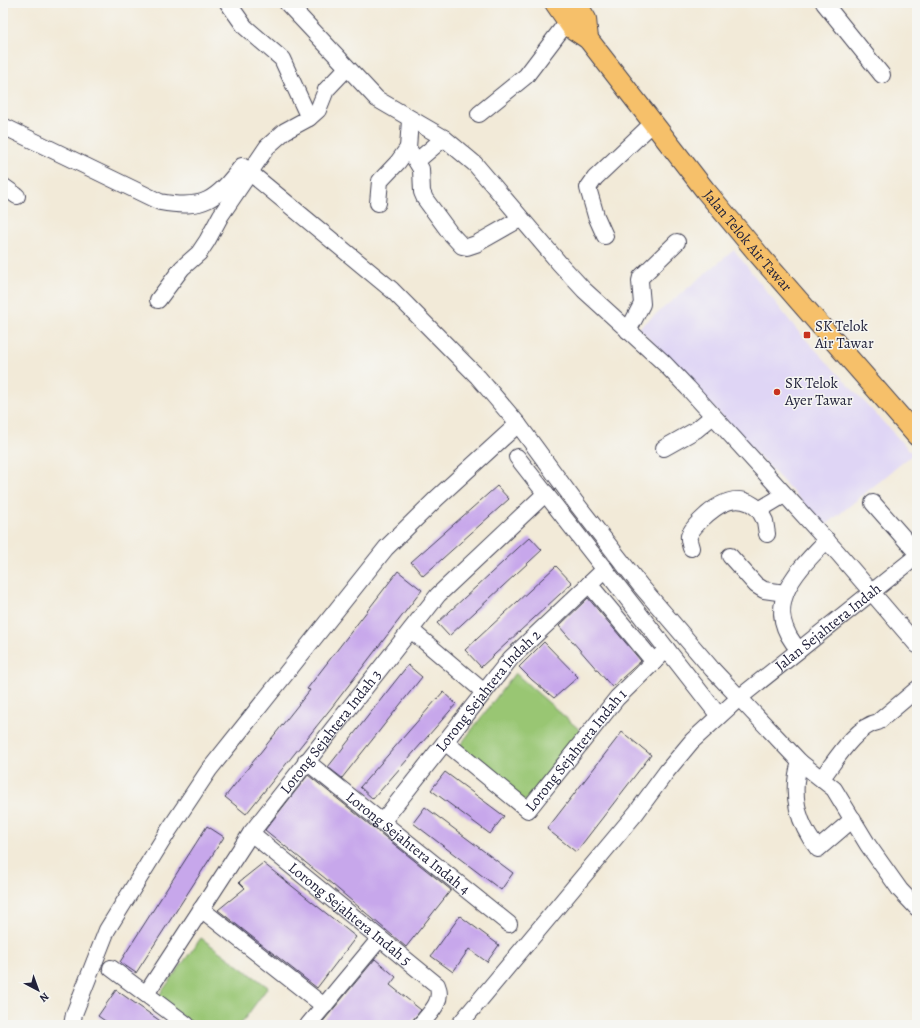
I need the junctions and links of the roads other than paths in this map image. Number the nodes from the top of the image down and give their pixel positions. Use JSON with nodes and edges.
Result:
{"nodes":[{"id":1,"x":228,"y":3,"type":"edge"},
{"id":2,"x":287,"y":3,"type":"edge"},
{"id":3,"x":555,"y":3,"type":"edge"},
{"id":4,"x":576,"y":3,"type":"edge"},
{"id":5,"x":824,"y":3,"type":"edge"},
{"id":6,"x":567,"y":22,"type":"junction"},
{"id":7,"x":588,"y":39,"type":"junction"},
{"id":8,"x":347,"y":68,"type":"junction"},
{"id":9,"x":882,"y":75,"type":"dead end"},
{"id":10,"x":479,"y":114,"type":"dead end"},
{"id":11,"x":309,"y":118,"type":"junction"},
{"id":12,"x":410,"y":120,"type":"junction"},
{"id":13,"x":653,"y":123,"type":"junction"},
{"id":14,"x":3,"y":126,"type":"edge"},
{"id":15,"x":444,"y":138,"type":"junction"},
{"id":16,"x":408,"y":148,"type":"junction"},
{"id":17,"x":417,"y":161,"type":"junction"},
{"id":18,"x":249,"y":171,"type":"junction"},
{"id":19,"x":3,"y":186,"type":"edge"},
{"id":20,"x":16,"y":196,"type":"dead end"},
{"id":21,"x":378,"y":202,"type":"dead end"},
{"id":22,"x":520,"y":219,"type":"junction"},
{"id":23,"x":604,"y":236,"type":"dead end"},
{"id":24,"x":678,"y":242,"type":"dead end"},
{"id":25,"x":158,"y":300,"type":"dead end"},
{"id":26,"x":628,"y":331,"type":"junction"},
{"id":27,"x":713,"y":416,"type":"junction"},
{"id":28,"x":518,"y":424,"type":"junction"},
{"id":29,"x":917,"y":436,"type":"edge"},
{"id":30,"x":664,"y":448,"type":"dead end"},
{"id":31,"x":517,"y":457,"type":"dead end"},
{"id":32,"x":546,"y":493,"type":"junction"},
{"id":33,"x":784,"y":495,"type":"junction"},
{"id":34,"x":873,"y":503,"type":"dead end"},
{"id":35,"x":759,"y":510,"type":"junction"},
{"id":36,"x":767,"y":534,"type":"dead end"},
{"id":37,"x":827,"y":540,"type":"junction"},
{"id":38,"x":691,"y":548,"type":"dead end"},
{"id":39,"x":917,"y":555,"type":"edge"},
{"id":40,"x":730,"y":556,"type":"dead end"},
{"id":41,"x":605,"y":570,"type":"junction"},
{"id":42,"x":589,"y":584,"type":"junction"},
{"id":43,"x":785,"y":592,"type":"junction"},
{"id":44,"x":872,"y":592,"type":"junction"},
{"id":45,"x":411,"y":630,"type":"junction"},
{"id":46,"x":917,"y":645,"type":"edge"},
{"id":47,"x":667,"y":649,"type":"junction"},
{"id":48,"x":799,"y":650,"type":"junction"},
{"id":49,"x":654,"y":662,"type":"junction"},
{"id":50,"x":917,"y":689,"type":"edge"},
{"id":51,"x":484,"y":692,"type":"junction"},
{"id":52,"x":739,"y":698,"type":"junction"},
{"id":53,"x":719,"y":716,"type":"junction"},
{"id":54,"x":445,"y":742,"type":"junction"},
{"id":55,"x":306,"y":761,"type":"junction"},
{"id":56,"x":800,"y":762,"type":"junction"},
{"id":57,"x":822,"y":778,"type":"junction"},
{"id":58,"x":853,"y":819,"type":"junction"},
{"id":59,"x":382,"y":822,"type":"junction"},
{"id":60,"x":251,"y":832,"type":"junction"},
{"id":61,"x":917,"y":908,"type":"edge"},
{"id":62,"x":201,"y":909,"type":"junction"},
{"id":63,"x":510,"y":924,"type":"dead end"},
{"id":64,"x":376,"y":942,"type":"dead end"},
{"id":65,"x":111,"y":968,"type":"dead end"},
{"id":66,"x":146,"y":994,"type":"junction"},
{"id":67,"x":324,"y":1006,"type":"junction"},
{"id":68,"x":72,"y":1025,"type":"edge"},
{"id":69,"x":187,"y":1025,"type":"edge"},
{"id":70,"x":308,"y":1025,"type":"edge"},
{"id":71,"x":420,"y":1025,"type":"edge"},
{"id":72,"x":459,"y":1025,"type":"edge"}],
"edges":[{"from":1,"to":11,"type":"street"},
{"from":2,"to":8,"type":"street"},
{"from":3,"to":6,"type":"main road","name":"Jalan Telok Air Tawar"},
{"from":4,"to":7,"type":"main road"},
{"from":5,"to":9,"type":"street"},
{"from":6,"to":7,"type":"main road","name":"Jalan Telok Air Tawar"},
{"from":6,"to":10,"type":"street"},
{"from":7,"to":13,"type":"main road","name":"Jalan Telok Air Tawar"},
{"from":8,"to":11,"type":"street"},
{"from":8,"to":12,"type":"street"},
{"from":11,"to":18,"type":"street"},
{"from":12,"to":15,"type":"street"},
{"from":12,"to":16,"type":"street"},
{"from":13,"to":23,"type":"street"},
{"from":13,"to":29,"type":"main road","name":"Jalan Telok Air Tawar"},
{"from":14,"to":18,"type":"street"},
{"from":15,"to":17,"type":"street"},
{"from":15,"to":22,"type":"street"},
{"from":16,"to":17,"type":"street"},
{"from":16,"to":21,"type":"street"},
{"from":17,"to":22,"type":"street"},
{"from":18,"to":25,"type":"street"},
{"from":18,"to":28,"type":"street"},
{"from":19,"to":20,"type":"street"},
{"from":22,"to":26,"type":"street"},
{"from":24,"to":26,"type":"street"},
{"from":26,"to":27,"type":"street"},
{"from":27,"to":30,"type":"street"},
{"from":27,"to":33,"type":"street"},
{"from":28,"to":52,"type":"street"},
{"from":28,"to":68,"type":"street"},
{"from":31,"to":32,"type":"street"},
{"from":32,"to":41,"type":"street"},
{"from":32,"to":45,"type":"street","name":"Lorong Sejahtera Indah 3"},
{"from":33,"to":35,"type":"street"},
{"from":33,"to":37,"type":"street"},
{"from":34,"to":39,"type":"street"},
{"from":35,"to":36,"type":"street"},
{"from":35,"to":38,"type":"street"},
{"from":37,"to":43,"type":"street"},
{"from":37,"to":44,"type":"street"},
{"from":39,"to":44,"type":"street","name":"Jalan Sejahtera Indah"},
{"from":40,"to":43,"type":"street"},
{"from":41,"to":42,"type":"street","name":"Lorong Sejahtera Indah 2"},
{"from":41,"to":47,"type":"street"},
{"from":42,"to":49,"type":"street"},
{"from":42,"to":51,"type":"street","name":"Lorong Sejahtera Indah 2"},
{"from":43,"to":48,"type":"street"},
{"from":44,"to":46,"type":"street"},
{"from":44,"to":48,"type":"street","name":"Jalan Sejahtera Indah"},
{"from":45,"to":51,"type":"street"},
{"from":45,"to":55,"type":"street","name":"Lorong Sejahtera Indah 3"},
{"from":47,"to":49,"type":"street","name":"Lorong Sejahtera Indah 1"},
{"from":47,"to":53,"type":"street"},
{"from":48,"to":52,"type":"street","name":"Jalan Sejahtera Indah"},
{"from":49,"to":54,"type":"street","name":"Lorong Sejahtera Indah 1"},
{"from":50,"to":57,"type":"street"},
{"from":51,"to":54,"type":"street","name":"Lorong Sejahtera Indah 2"},
{"from":52,"to":53,"type":"street","name":"Jalan Sejahtera Indah"},
{"from":52,"to":56,"type":"street"},
{"from":53,"to":72,"type":"street","name":"Jalan Sejahtera Indah"},
{"from":54,"to":59,"type":"street","name":"Lorong Sejahtera Indah 2"},
{"from":55,"to":59,"type":"street","name":"Lorong Sejahtera Indah 4"},
{"from":55,"to":60,"type":"street","name":"Lorong Sejahtera Indah 3"},
{"from":56,"to":57,"type":"street"},
{"from":56,"to":58,"type":"street"},
{"from":57,"to":58,"type":"street"},
{"from":58,"to":61,"type":"street"},
{"from":59,"to":63,"type":"street","name":"Lorong Sejahtera Indah 4"},
{"from":60,"to":62,"type":"street","name":"Lorong Sejahtera Indah 3"},
{"from":60,"to":71,"type":"street","name":"Lorong Sejahtera Indah 5"},
{"from":62,"to":66,"type":"street","name":"Lorong Sejahtera Indah 3"},
{"from":62,"to":67,"type":"street"},
{"from":64,"to":67,"type":"street"},
{"from":65,"to":66,"type":"street"},
{"from":66,"to":69,"type":"street"},
{"from":67,"to":70,"type":"street"}]}
